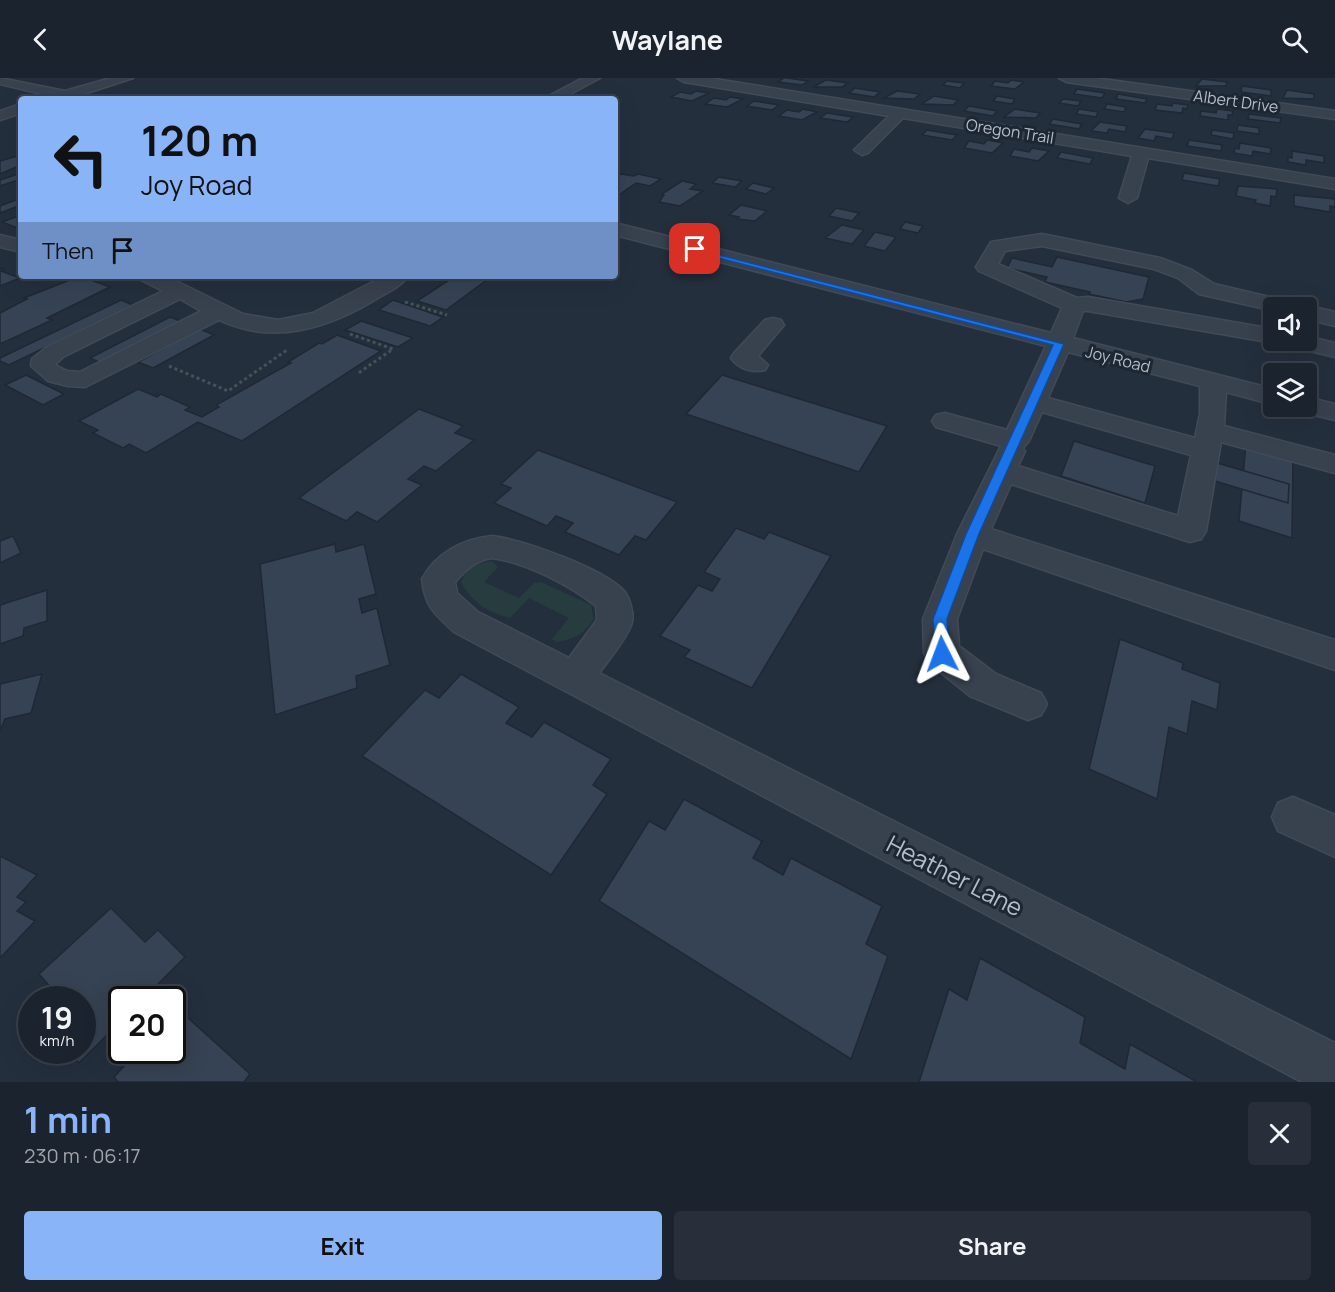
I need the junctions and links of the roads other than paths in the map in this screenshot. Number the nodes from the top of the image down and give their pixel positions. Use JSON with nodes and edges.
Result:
{"nodes":[{"id":1,"x":126,"y":78,"type":"edge"},
{"id":2,"x":593,"y":78,"type":"edge"},
{"id":3,"x":684,"y":78,"type":"edge"},
{"id":4,"x":1066,"y":78,"type":"edge"},
{"id":5,"x":0,"y":80,"type":"edge"},
{"id":6,"x":15,"y":83,"type":"junction"},
{"id":7,"x":0,"y":87,"type":"edge"},
{"id":8,"x":55,"y":96,"type":"edge"},
{"id":9,"x":62,"y":96,"type":"edge"},
{"id":10,"x":556,"y":96,"type":"edge"},
{"id":11,"x":18,"y":110,"type":"edge"},
{"id":12,"x":900,"y":113,"type":"junction"},
{"id":13,"x":1335,"y":115,"type":"edge"},
{"id":14,"x":4,"y":120,"type":"edge"},
{"id":15,"x":862,"y":150,"type":"dead end"},
{"id":16,"x":1141,"y":153,"type":"junction"},
{"id":17,"x":1335,"y":184,"type":"edge"},
{"id":18,"x":1128,"y":198,"type":"dead end"},
{"id":19,"x":618,"y":230,"type":"edge"},
{"id":20,"x":0,"y":242,"type":"edge"},
{"id":21,"x":18,"y":245,"type":"edge"},
{"id":22,"x":155,"y":279,"type":"edge"},
{"id":23,"x":393,"y":279,"type":"edge"},
{"id":24,"x":182,"y":290,"type":"junction"},
{"id":25,"x":1263,"y":302,"type":"edge"},
{"id":26,"x":1074,"y":305,"type":"junction"},
{"id":27,"x":219,"y":311,"type":"junction"},
{"id":28,"x":1317,"y":315,"type":"edge"},
{"id":29,"x":1335,"y":319,"type":"edge"},
{"id":30,"x":773,"y":325,"type":"dead end"},
{"id":31,"x":1263,"y":334,"type":"edge"},
{"id":32,"x":1059,"y":344,"type":"junction"},
{"id":33,"x":1317,"y":346,"type":"edge"},
{"id":34,"x":1335,"y":350,"type":"edge"},
{"id":35,"x":756,"y":365,"type":"dead end"},
{"id":36,"x":1213,"y":382,"type":"junction"},
{"id":37,"x":1263,"y":394,"type":"edge"},
{"id":38,"x":1034,"y":402,"type":"junction"},
{"id":39,"x":1317,"y":408,"type":"edge"},
{"id":40,"x":1335,"y":412,"type":"edge"},
{"id":41,"x":945,"y":421,"type":"dead end"},
{"id":42,"x":1207,"y":440,"type":"junction"},
{"id":43,"x":1015,"y":441,"type":"junction"},
{"id":44,"x":1335,"y":464,"type":"edge"},
{"id":45,"x":1002,"y":471,"type":"junction"},
{"id":46,"x":973,"y":534,"type":"junction"},
{"id":47,"x":1335,"y":655,"type":"edge"},
{"id":48,"x":575,"y":679,"type":"junction"},
{"id":49,"x":1028,"y":704,"type":"dead end"},
{"id":50,"x":1293,"y":817,"type":"dead end"},
{"id":51,"x":1335,"y":836,"type":"edge"},
{"id":52,"x":1335,"y":1071,"type":"edge"}],
"edges":[{"from":1,"to":9,"type":"street"},
{"from":2,"to":10,"type":"street"},
{"from":3,"to":12,"type":"street","name":"Oregon Trail"},
{"from":4,"to":13,"type":"street","name":"Albert Drive"},
{"from":5,"to":6,"type":"street"},
{"from":6,"to":7,"type":"street"},
{"from":6,"to":8,"type":"street"},
{"from":11,"to":14,"type":"street"},
{"from":12,"to":15,"type":"street"},
{"from":12,"to":16,"type":"street","name":"Oregon Trail"},
{"from":16,"to":17,"type":"street","name":"Oregon Trail"},
{"from":16,"to":18,"type":"street"},
{"from":19,"to":32,"type":"street","name":"Joy Road"},
{"from":20,"to":21,"type":"street"},
{"from":22,"to":24,"type":"street"},
{"from":23,"to":27,"type":"street"},
{"from":24,"to":27,"type":"street"},
{"from":24,"to":27,"type":"street"},
{"from":25,"to":26,"type":"street"},
{"from":26,"to":31,"type":"street"},
{"from":26,"to":32,"type":"street"},
{"from":28,"to":29,"type":"street"},
{"from":30,"to":35,"type":"street"},
{"from":32,"to":36,"type":"street","name":"Joy Road"},
{"from":32,"to":38,"type":"street"},
{"from":33,"to":34,"type":"street"},
{"from":36,"to":37,"type":"street","name":"Joy Road"},
{"from":36,"to":42,"type":"street"},
{"from":38,"to":42,"type":"street"},
{"from":38,"to":43,"type":"street"},
{"from":39,"to":40,"type":"street"},
{"from":41,"to":43,"type":"street"},
{"from":42,"to":44,"type":"street"},
{"from":42,"to":45,"type":"street"},
{"from":43,"to":45,"type":"street"},
{"from":45,"to":46,"type":"street"},
{"from":46,"to":47,"type":"street"},
{"from":46,"to":49,"type":"street"},
{"from":48,"to":48,"type":"street","name":"Heather Lane"},
{"from":48,"to":52,"type":"street","name":"Heather Lane"},
{"from":50,"to":51,"type":"street"}]}
